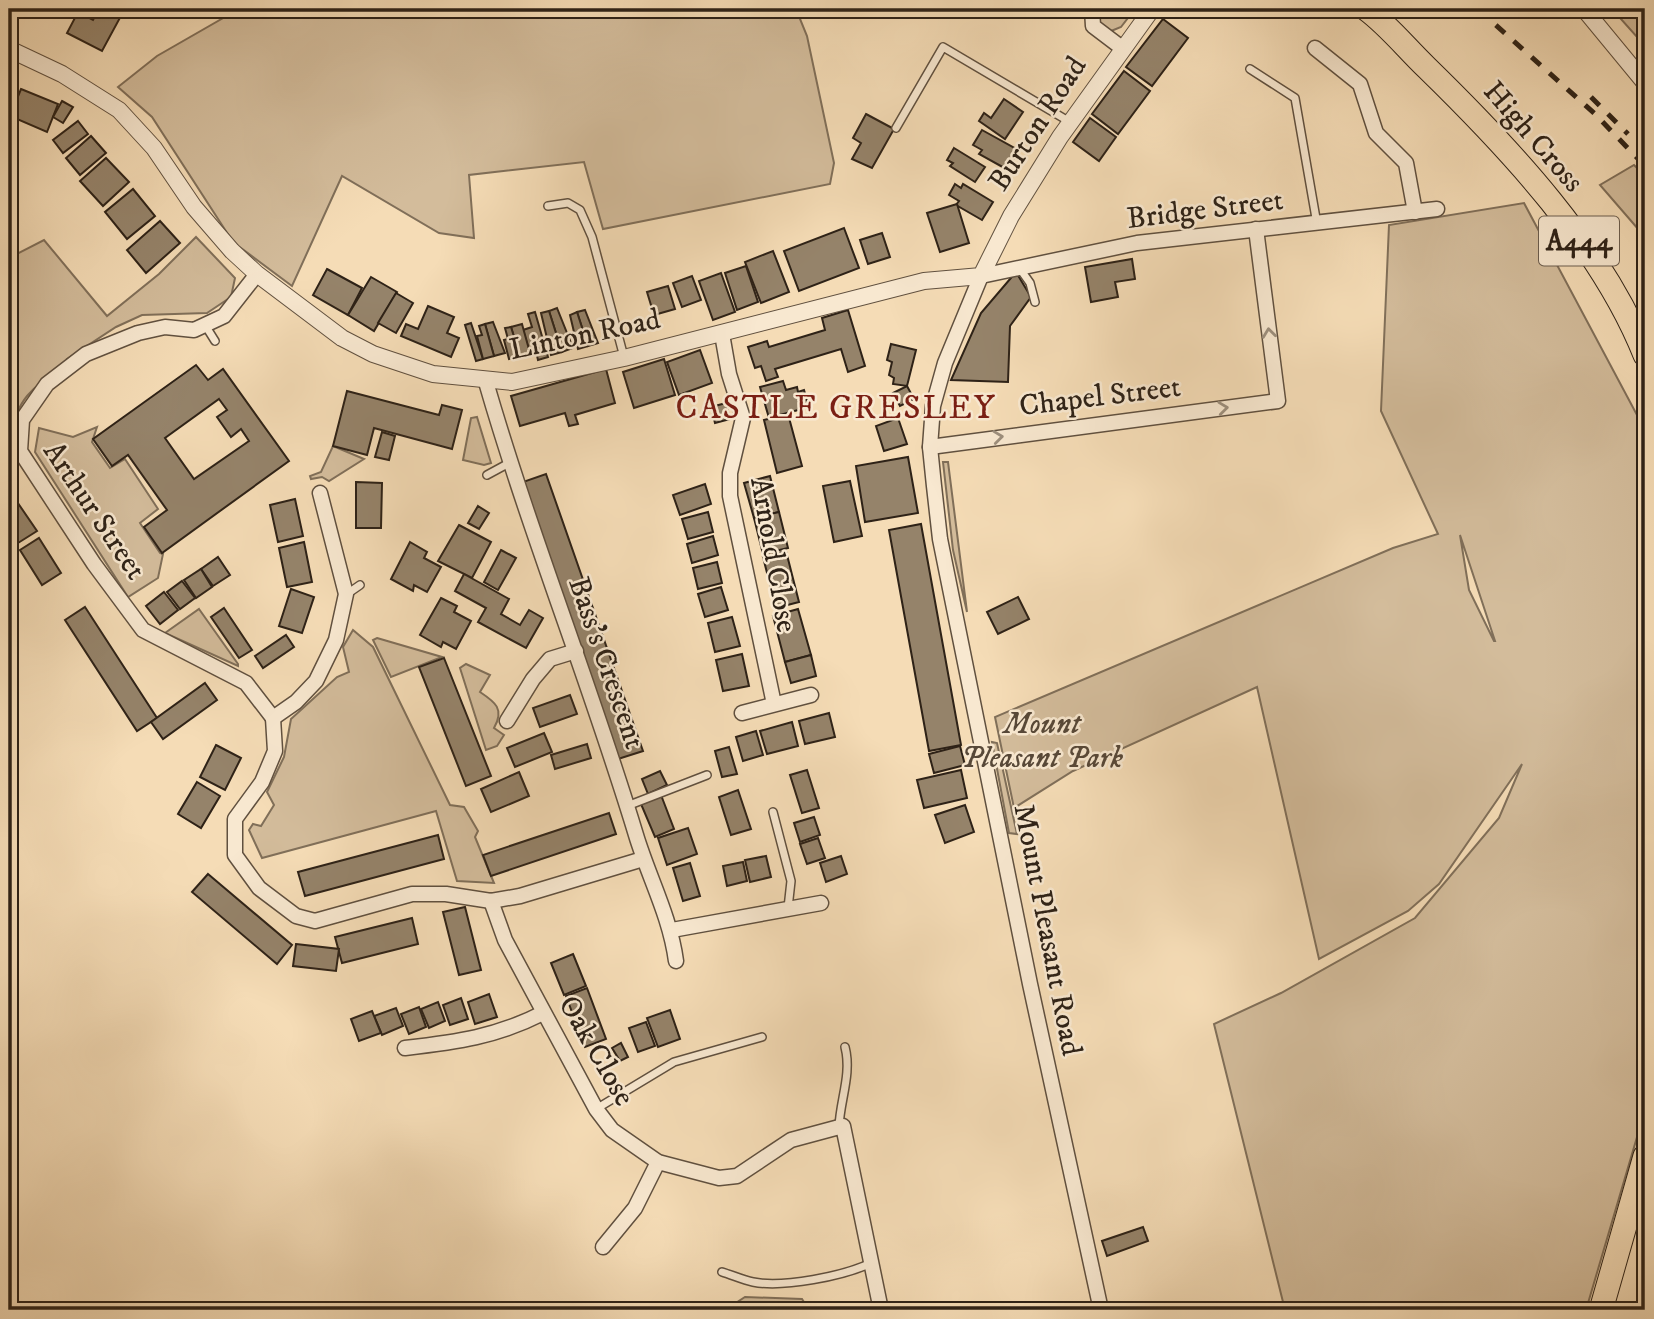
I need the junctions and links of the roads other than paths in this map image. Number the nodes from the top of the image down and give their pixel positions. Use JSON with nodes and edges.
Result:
{"nodes":[{"id":1,"x":18,"y":9,"type":"edge"},
{"id":2,"x":1092,"y":9,"type":"edge"},
{"id":3,"x":1152,"y":9,"type":"edge"},
{"id":4,"x":1584,"y":9,"type":"edge"},
{"id":5,"x":1369,"y":10,"type":"edge"},
{"id":6,"x":9,"y":18,"type":"edge"},
{"id":7,"x":1122,"y":48,"type":"junction"},
{"id":8,"x":1315,"y":48,"type":"dead end"},
{"id":9,"x":9,"y":49,"type":"edge"},
{"id":10,"x":1250,"y":69,"type":"dead end"},
{"id":11,"x":1645,"y":83,"type":"edge"},
{"id":12,"x":1070,"y":122,"type":"junction"},
{"id":13,"x":896,"y":128,"type":"dead end"},
{"id":14,"x":548,"y":206,"type":"dead end"},
{"id":15,"x":1437,"y":209,"type":"dead end"},
{"id":16,"x":1415,"y":212,"type":"junction"},
{"id":17,"x":1317,"y":224,"type":"junction"},
{"id":18,"x":1256,"y":229,"type":"junction"},
{"id":19,"x":1017,"y":266,"type":"junction"},
{"id":20,"x":257,"y":274,"type":"junction"},
{"id":21,"x":981,"y":276,"type":"junction"},
{"id":22,"x":1035,"y":302,"type":"dead end"},
{"id":23,"x":204,"y":325,"type":"junction"},
{"id":24,"x":722,"y":334,"type":"junction"},
{"id":25,"x":215,"y":341,"type":"dead end"},
{"id":26,"x":1645,"y":355,"type":"edge"},
{"id":27,"x":624,"y":358,"type":"junction"},
{"id":28,"x":486,"y":382,"type":"junction"},
{"id":29,"x":930,"y":447,"type":"junction"},
{"id":30,"x":511,"y":461,"type":"junction"},
{"id":31,"x":487,"y":475,"type":"dead end"},
{"id":32,"x":320,"y":493,"type":"dead end"},
{"id":33,"x":360,"y":585,"type":"dead end"},
{"id":34,"x":346,"y":594,"type":"junction"},
{"id":35,"x":576,"y":651,"type":"junction"},
{"id":36,"x":811,"y":695,"type":"dead end"},
{"id":37,"x":774,"y":704,"type":"junction"},
{"id":38,"x":743,"y":713,"type":"dead end"},
{"id":39,"x":273,"y":718,"type":"junction"},
{"id":40,"x":507,"y":721,"type":"dead end"},
{"id":41,"x":707,"y":775,"type":"dead end"},
{"id":42,"x":627,"y":807,"type":"junction"},
{"id":43,"x":773,"y":812,"type":"dead end"},
{"id":44,"x":643,"y":859,"type":"junction"},
{"id":45,"x":491,"y":901,"type":"junction"},
{"id":46,"x":821,"y":903,"type":"dead end"},
{"id":47,"x":788,"y":909,"type":"junction"},
{"id":48,"x":672,"y":930,"type":"junction"},
{"id":49,"x":676,"y":961,"type":"dead end"},
{"id":50,"x":543,"y":1013,"type":"junction"},
{"id":51,"x":762,"y":1037,"type":"dead end"},
{"id":52,"x":845,"y":1047,"type":"dead end"},
{"id":53,"x":405,"y":1048,"type":"dead end"},
{"id":54,"x":596,"y":1109,"type":"junction"},
{"id":55,"x":839,"y":1128,"type":"junction"},
{"id":56,"x":1645,"y":1156,"type":"edge"},
{"id":57,"x":658,"y":1162,"type":"junction"},
{"id":58,"x":603,"y":1247,"type":"dead end"},
{"id":59,"x":871,"y":1263,"type":"junction"},
{"id":60,"x":722,"y":1272,"type":"dead end"},
{"id":61,"x":881,"y":1310,"type":"edge"},
{"id":62,"x":1101,"y":1310,"type":"edge"},
{"id":63,"x":1601,"y":1310,"type":"edge"}],
"edges":[{"from":1,"to":6,"type":"lane"},
{"from":2,"to":7,"type":"street"},
{"from":3,"to":7,"type":"street","name":"Burton Road"},
{"from":4,"to":11,"type":"street"},
{"from":5,"to":26,"type":"highway","name":"High Cross","number":"A444"},
{"from":7,"to":12,"type":"street","name":"Burton Road"},
{"from":8,"to":16,"type":"street"},
{"from":9,"to":20,"type":"street","name":"Linton Road"},
{"from":10,"to":17,"type":"lane"},
{"from":12,"to":13,"type":"lane"},
{"from":12,"to":21,"type":"street","name":"Burton Road"},
{"from":14,"to":27,"type":"lane"},
{"from":15,"to":16,"type":"street","name":"Bridge Street"},
{"from":16,"to":17,"type":"street","name":"Bridge Street"},
{"from":17,"to":18,"type":"street","name":"Bridge Street"},
{"from":18,"to":19,"type":"street","name":"Bridge Street"},
{"from":29,"to":18,"type":"street","name":"Chapel Street","one_way":true},
{"from":19,"to":21,"type":"street","name":"Bridge Street"},
{"from":19,"to":22,"type":"lane"},
{"from":20,"to":23,"type":"street"},
{"from":20,"to":28,"type":"street","name":"Linton Road"},
{"from":21,"to":24,"type":"street","name":"Linton Road"},
{"from":21,"to":29,"type":"street","name":"Mount Pleasant Road"},
{"from":23,"to":25,"type":"lane"},
{"from":23,"to":39,"type":"street","name":"Arthur Street"},
{"from":24,"to":27,"type":"street","name":"Linton Road"},
{"from":24,"to":37,"type":"street","name":"Arnold Close"},
{"from":27,"to":28,"type":"street","name":"Linton Road"},
{"from":28,"to":30,"type":"street","name":"Bass's Crescent"},
{"from":29,"to":62,"type":"street","name":"Mount Pleasant Road"},
{"from":30,"to":31,"type":"lane"},
{"from":30,"to":35,"type":"street","name":"Bass's Crescent"},
{"from":32,"to":34,"type":"street"},
{"from":33,"to":34,"type":"lane"},
{"from":34,"to":39,"type":"street"},
{"from":35,"to":40,"type":"street"},
{"from":35,"to":42,"type":"street","name":"Bass's Crescent"},
{"from":36,"to":37,"type":"street"},
{"from":37,"to":38,"type":"street"},
{"from":39,"to":45,"type":"street"},
{"from":41,"to":42,"type":"lane"},
{"from":42,"to":44,"type":"street","name":"Bass's Crescent"},
{"from":43,"to":47,"type":"lane"},
{"from":44,"to":45,"type":"street"},
{"from":44,"to":48,"type":"street","name":"Bass's Crescent"},
{"from":45,"to":50,"type":"street","name":"Oak Close"},
{"from":46,"to":47,"type":"street"},
{"from":47,"to":48,"type":"street"},
{"from":48,"to":49,"type":"street","name":"Bass's Crescent"},
{"from":50,"to":53,"type":"street"},
{"from":50,"to":54,"type":"street","name":"Oak Close"},
{"from":51,"to":54,"type":"lane"},
{"from":52,"to":55,"type":"lane"},
{"from":54,"to":57,"type":"street","name":"Oak Close"},
{"from":55,"to":57,"type":"street","name":"Oak Close"},
{"from":55,"to":59,"type":"street"},
{"from":56,"to":63,"type":"highway"},
{"from":57,"to":58,"type":"street"},
{"from":59,"to":60,"type":"lane"},
{"from":59,"to":61,"type":"street"}]}
